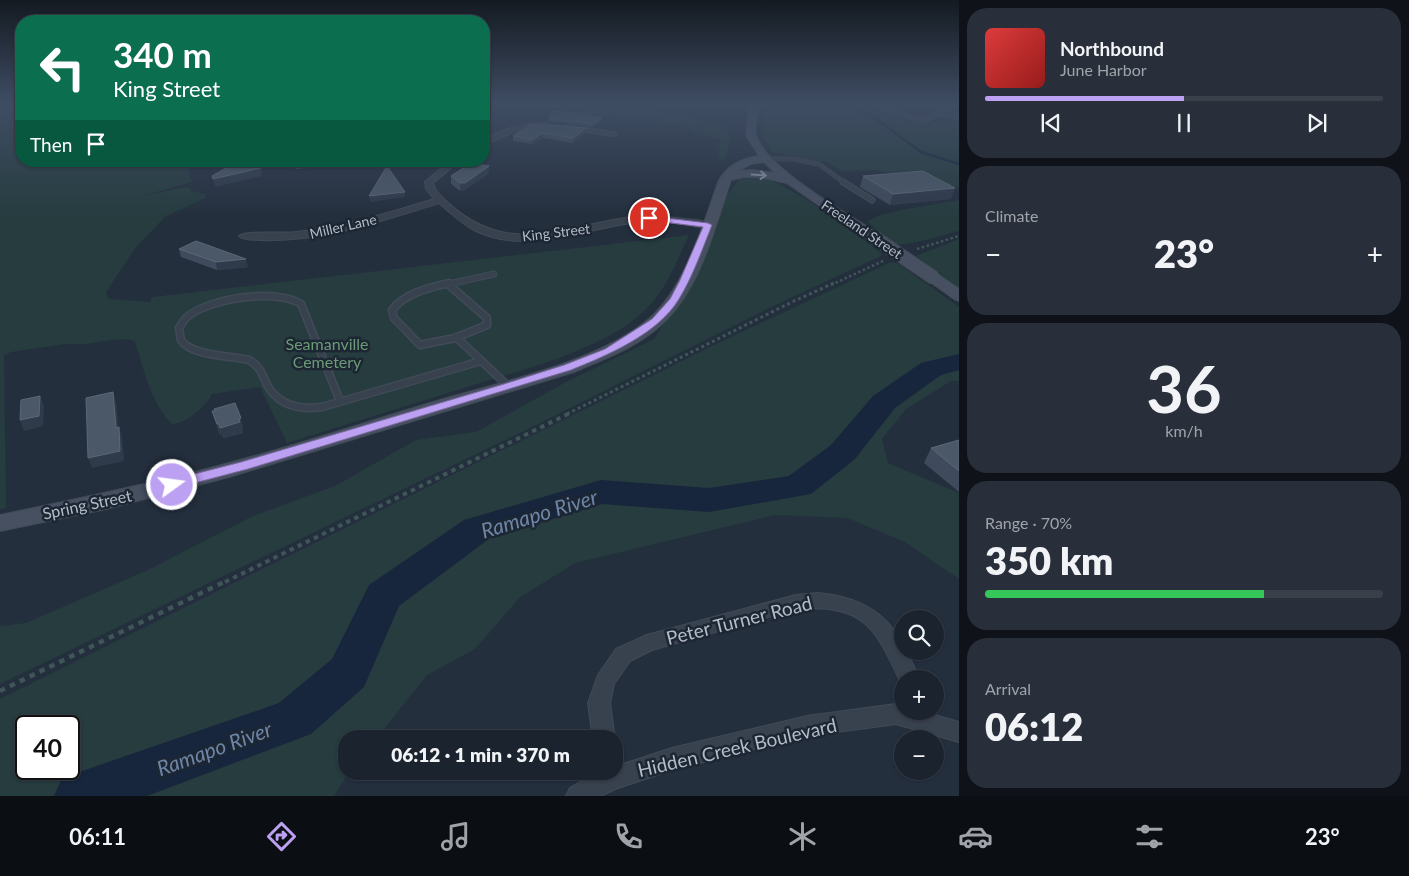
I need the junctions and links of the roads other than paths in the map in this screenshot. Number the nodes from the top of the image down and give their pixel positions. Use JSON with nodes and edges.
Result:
{"nodes":[{"id":1,"x":747,"y":141,"type":"edge"},
{"id":2,"x":755,"y":141,"type":"edge"},
{"id":3,"x":768,"y":159,"type":"junction"},
{"id":4,"x":739,"y":164,"type":"junction"},
{"id":5,"x":447,"y":167,"type":"edge"},
{"id":6,"x":725,"y":180,"type":"junction"},
{"id":7,"x":793,"y":182,"type":"junction"},
{"id":8,"x":441,"y":200,"type":"junction"},
{"id":9,"x":872,"y":200,"type":"dead end"},
{"id":10,"x":708,"y":225,"type":"junction"},
{"id":11,"x":244,"y":236,"type":"dead end"},
{"id":12,"x":494,"y":274,"type":"dead end"},
{"id":13,"x":449,"y":285,"type":"junction"},
{"id":14,"x":959,"y":296,"type":"edge"},
{"id":15,"x":456,"y":337,"type":"junction"},
{"id":16,"x":482,"y":361,"type":"junction"},
{"id":17,"x":508,"y":386,"type":"junction"},
{"id":18,"x":340,"y":401,"type":"junction"},
{"id":19,"x":0,"y":523,"type":"edge"},
{"id":20,"x":905,"y":670,"type":"edge"},
{"id":21,"x":894,"y":714,"type":"edge"},
{"id":22,"x":930,"y":720,"type":"edge"},
{"id":23,"x":603,"y":730,"type":"edge"},
{"id":24,"x":959,"y":732,"type":"edge"},
{"id":25,"x":623,"y":771,"type":"edge"},
{"id":26,"x":602,"y":780,"type":"edge"},
{"id":27,"x":578,"y":796,"type":"edge"}],
"edges":[{"from":1,"to":4,"type":"street","name":"Spring Street"},
{"from":2,"to":3,"type":"street","name":"Freeland Street"},
{"from":3,"to":4,"type":"street"},
{"from":3,"to":7,"type":"street","name":"Freeland Street"},
{"from":3,"to":9,"type":"lane"},
{"from":4,"to":6,"type":"street","name":"Spring Street"},
{"from":5,"to":8,"type":"street","name":"King Street"},
{"from":6,"to":7,"type":"street","one_way":true},
{"from":6,"to":10,"type":"street","name":"Spring Street"},
{"from":7,"to":14,"type":"street","name":"Freeland Street","bridge":true},
{"from":8,"to":10,"type":"street","name":"King Street"},
{"from":8,"to":11,"type":"street","name":"Miller Lane"},
{"from":10,"to":17,"type":"street","name":"Spring Street"},
{"from":12,"to":13,"type":"lane"},
{"from":13,"to":15,"type":"lane"},
{"from":13,"to":15,"type":"lane"},
{"from":15,"to":16,"type":"lane"},
{"from":16,"to":17,"type":"lane"},
{"from":16,"to":18,"type":"lane"},
{"from":17,"to":19,"type":"street","name":"Spring Street"},
{"from":18,"to":18,"type":"lane"},
{"from":20,"to":23,"type":"street","name":"Peter Turner Road"},
{"from":21,"to":25,"type":"street","name":"Hidden Creek Boulevard"},
{"from":22,"to":24,"type":"street","name":"Hidden Creek Boulevard"},
{"from":26,"to":27,"type":"street","name":"Hidden Creek Boulevard"}]}
